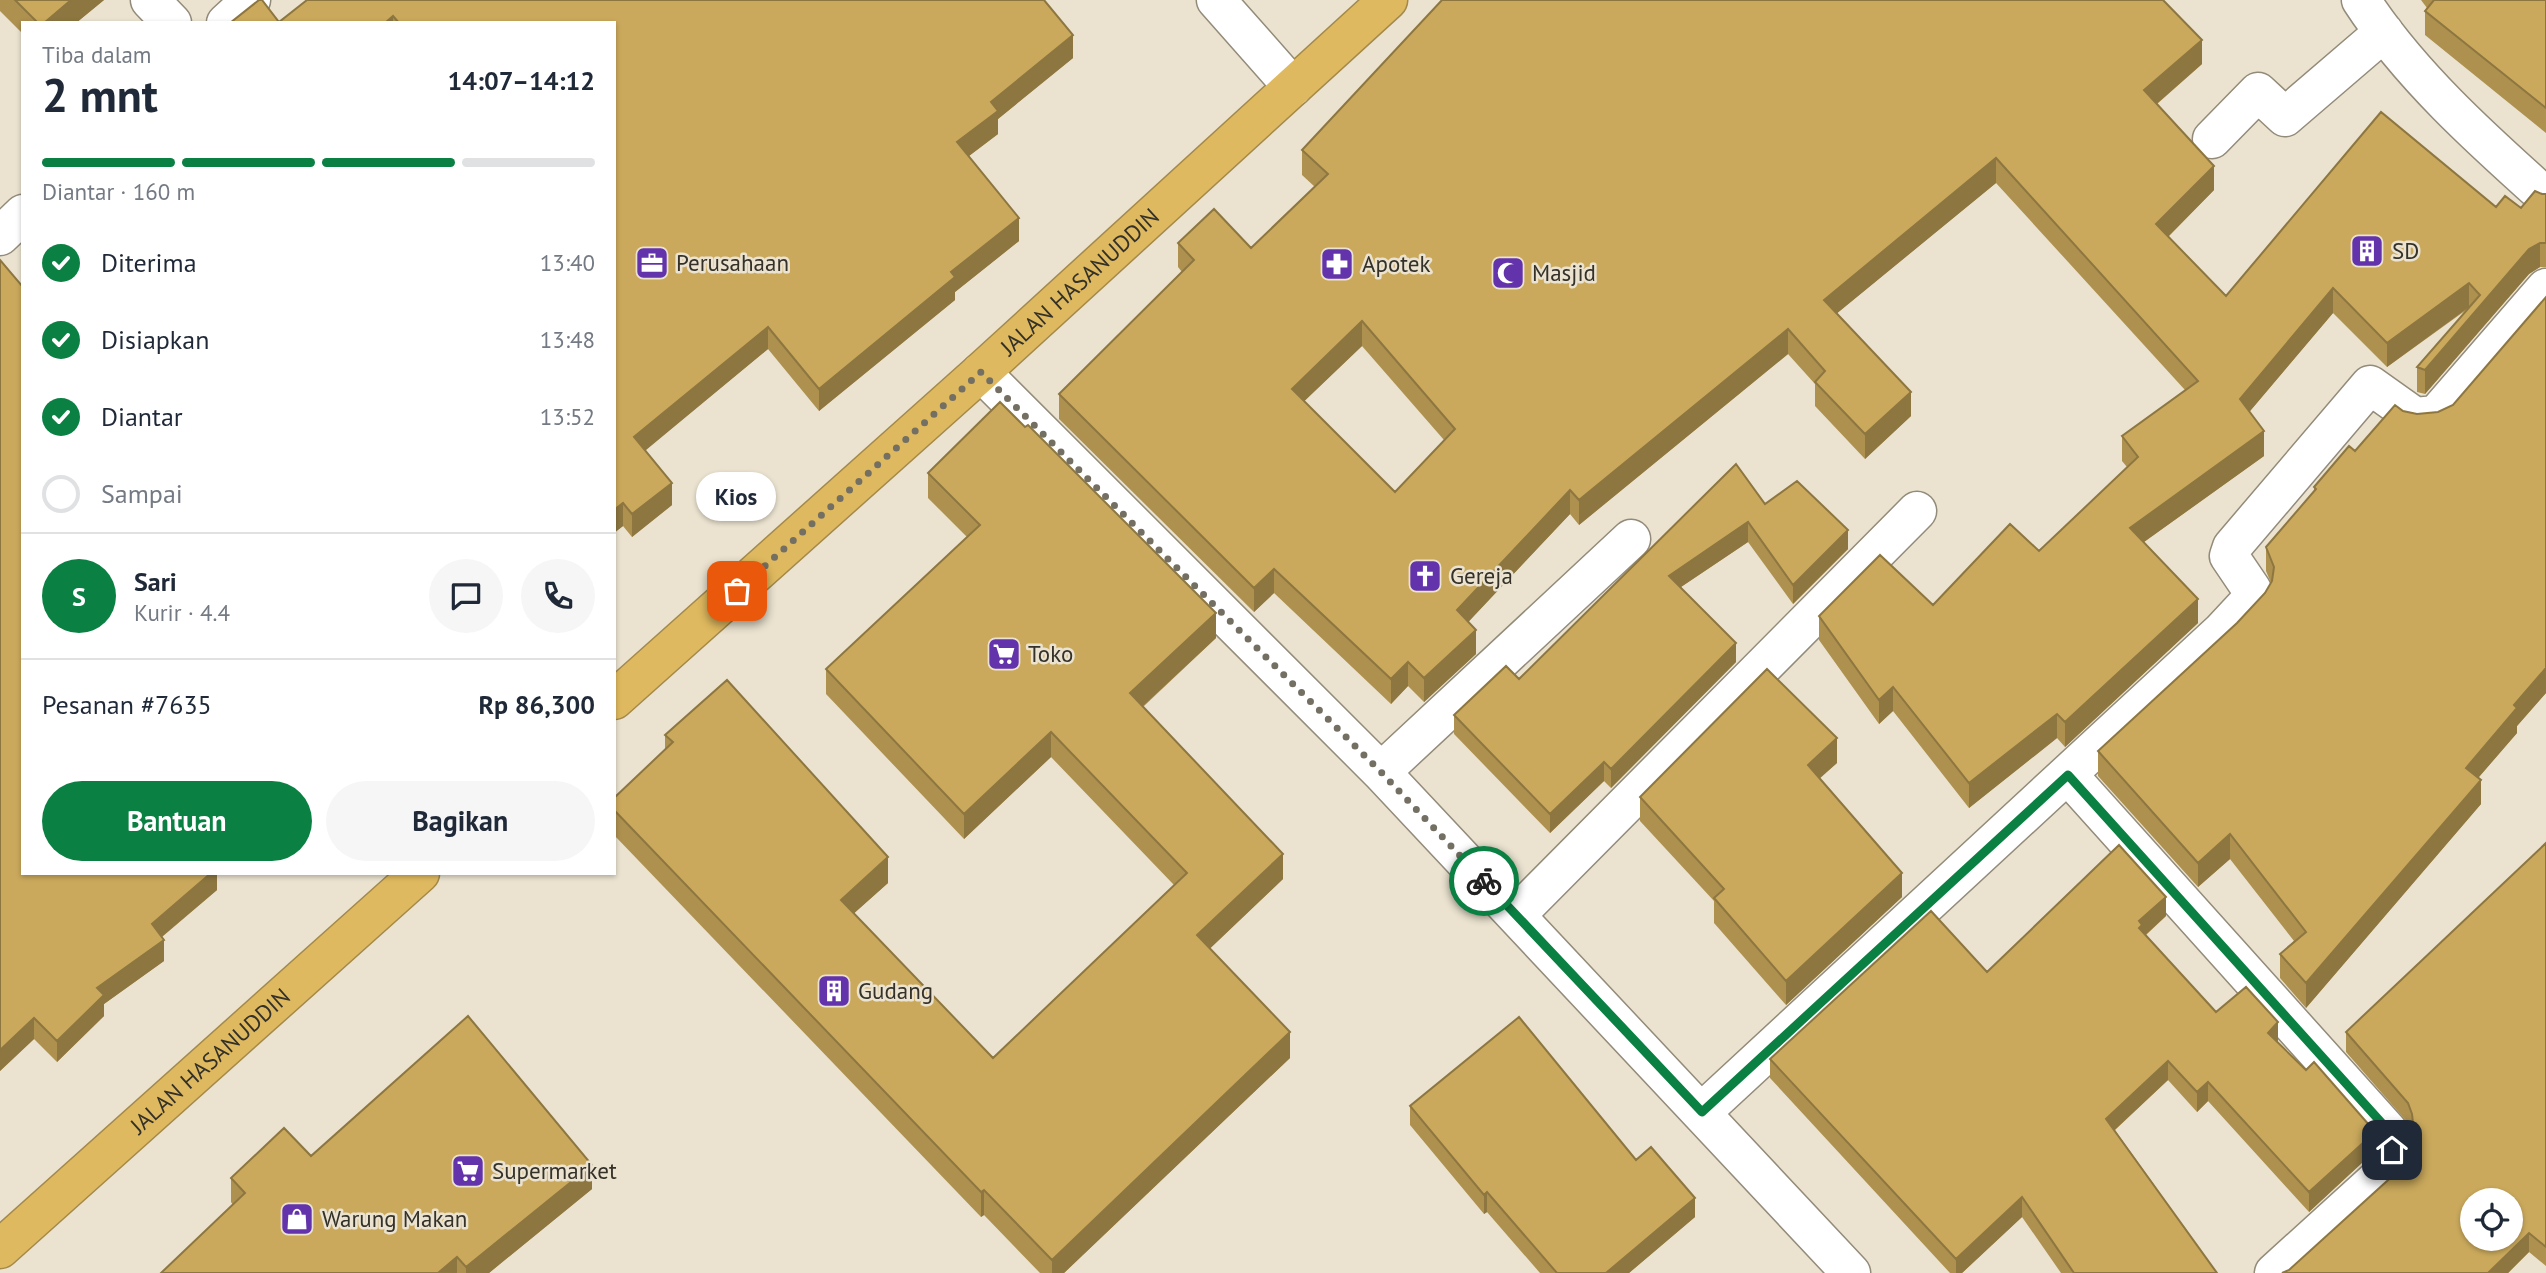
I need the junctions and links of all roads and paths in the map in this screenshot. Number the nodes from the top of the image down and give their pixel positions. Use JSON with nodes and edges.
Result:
{"nodes":[{"id":1,"x":150,"y":0,"type":"edge"},
{"id":2,"x":251,"y":0,"type":"edge"},
{"id":3,"x":1216,"y":0,"type":"edge"},
{"id":4,"x":1388,"y":0,"type":"edge"},
{"id":5,"x":2361,"y":0,"type":"edge"},
{"id":6,"x":170,"y":21,"type":"edge"},
{"id":7,"x":228,"y":21,"type":"edge"},
{"id":8,"x":2384,"y":32,"type":"junction"},
{"id":9,"x":1293,"y":87,"type":"junction"},
{"id":10,"x":2212,"y":139,"type":"dead end"},
{"id":11,"x":2546,"y":197,"type":"edge"},
{"id":12,"x":21,"y":216,"type":"edge"},
{"id":13,"x":0,"y":236,"type":"edge"},
{"id":14,"x":2546,"y":288,"type":"edge"},
{"id":15,"x":981,"y":372,"type":"junction"},
{"id":16,"x":1917,"y":511,"type":"dead end"},
{"id":17,"x":1631,"y":539,"type":"dead end"},
{"id":18,"x":616,"y":698,"type":"edge"},
{"id":19,"x":1381,"y":772,"type":"junction"},
{"id":20,"x":2068,"y":775,"type":"junction"},
{"id":21,"x":418,"y":875,"type":"edge"},
{"id":22,"x":1516,"y":915,"type":"junction"},
{"id":23,"x":1702,"y":1112,"type":"junction"},
{"id":24,"x":0,"y":1248,"type":"edge"},
{"id":25,"x":1852,"y":1273,"type":"edge"},
{"id":26,"x":2274,"y":1273,"type":"edge"}],
"edges":[{"from":1,"to":6,"type":"street"},
{"from":2,"to":7,"type":"street"},
{"from":3,"to":9,"type":"street"},
{"from":4,"to":9,"type":"highway","name":"JALAN HASANUDDIN"},
{"from":5,"to":8,"type":"street"},
{"from":8,"to":10,"type":"street"},
{"from":8,"to":11,"type":"street"},
{"from":9,"to":15,"type":"highway","name":"JALAN HASANUDDIN"},
{"from":12,"to":13,"type":"street"},
{"from":14,"to":20,"type":"street"},
{"from":15,"to":18,"type":"highway","name":"JALAN HASANUDDIN"},
{"from":15,"to":19,"type":"street"},
{"from":16,"to":22,"type":"street"},
{"from":17,"to":19,"type":"street"},
{"from":19,"to":22,"type":"street"},
{"from":20,"to":23,"type":"street"},
{"from":20,"to":26,"type":"street"},
{"from":21,"to":24,"type":"highway","name":"JALAN HASANUDDIN"},
{"from":22,"to":23,"type":"street"},
{"from":23,"to":25,"type":"street"}]}
